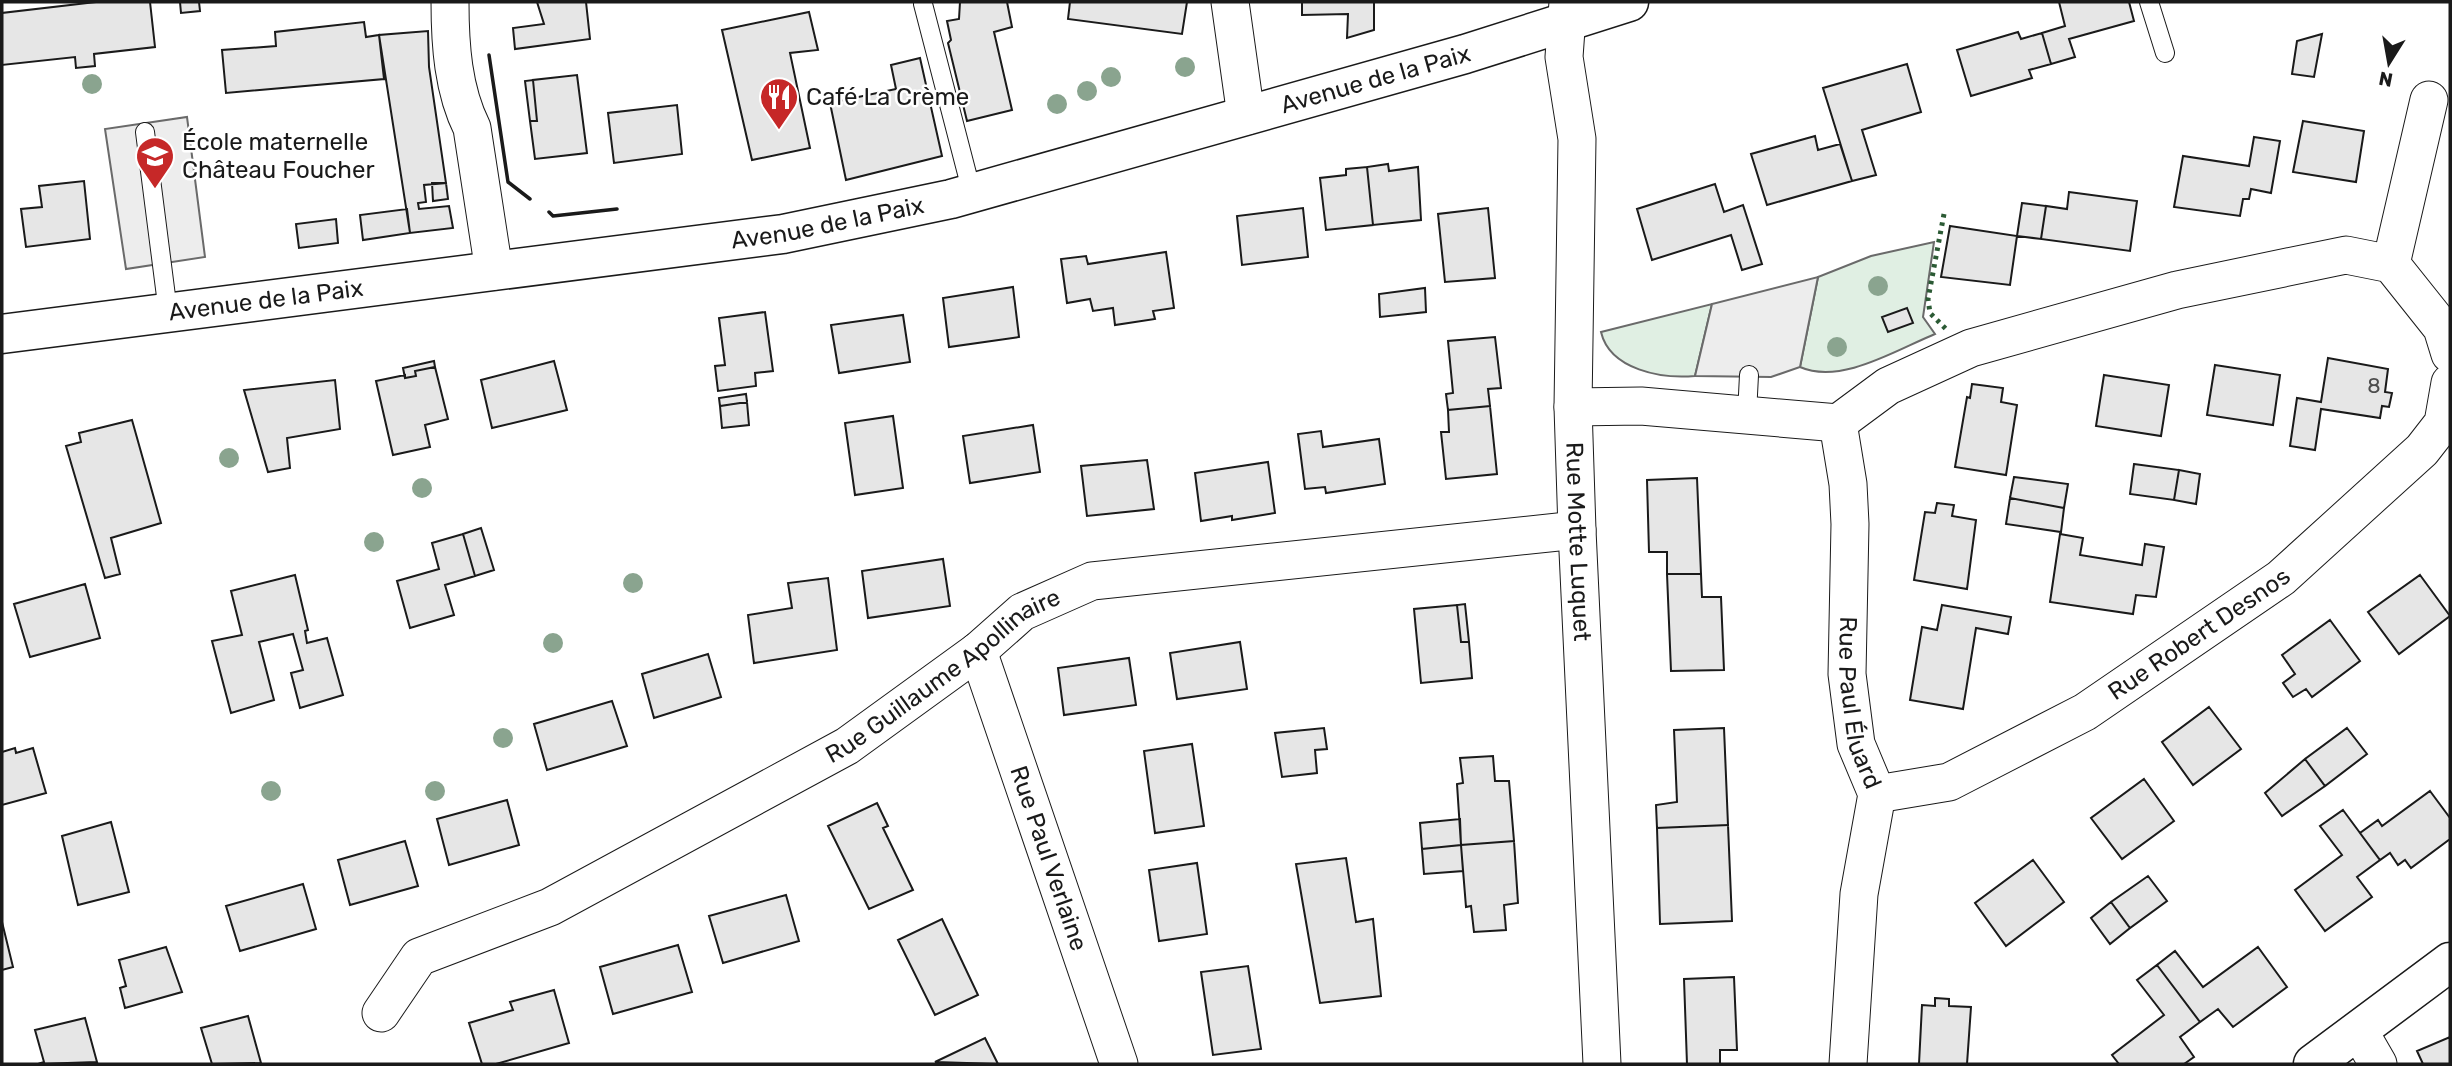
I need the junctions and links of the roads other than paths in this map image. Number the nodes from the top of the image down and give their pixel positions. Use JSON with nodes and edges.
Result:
{"nodes":[{"id":1,"x":450,"y":2,"type":"edge"},
{"id":2,"x":1230,"y":2,"type":"edge"},
{"id":3,"x":1629,"y":2,"type":"edge"},
{"id":4,"x":2149,"y":2,"type":"edge"},
{"id":5,"x":923,"y":4,"type":"dead end"},
{"id":6,"x":1568,"y":11,"type":"edge"},
{"id":7,"x":2165,"y":52,"type":"dead end"},
{"id":8,"x":2429,"y":100,"type":"dead end"},
{"id":9,"x":1246,"y":116,"type":"junction"},
{"id":10,"x":145,"y":132,"type":"dead end"},
{"id":11,"x":972,"y":193,"type":"junction"},
{"id":12,"x":2391,"y":264,"type":"junction"},
{"id":13,"x":494,"y":271,"type":"junction"},
{"id":14,"x":168,"y":312,"type":"junction"},
{"id":15,"x":2,"y":334,"type":"edge"},
{"id":16,"x":2450,"y":354,"type":"edge"},
{"id":17,"x":1749,"y":375,"type":"dead end"},
{"id":18,"x":2450,"y":383,"type":"edge"},
{"id":19,"x":1573,"y":407,"type":"junction"},
{"id":20,"x":1747,"y":414,"type":"junction"},
{"id":21,"x":1838,"y":423,"type":"junction"},
{"id":22,"x":1577,"y":530,"type":"junction"},
{"id":23,"x":978,"y":651,"type":"junction"},
{"id":24,"x":1877,"y":794,"type":"junction"},
{"id":25,"x":2450,"y":962,"type":"edge"},
{"id":26,"x":381,"y":1013,"type":"dead end"},
{"id":27,"x":2359,"y":1031,"type":"junction"},
{"id":28,"x":1119,"y":1064,"type":"edge"},
{"id":29,"x":1602,"y":1064,"type":"edge"},
{"id":30,"x":1848,"y":1064,"type":"edge"},
{"id":31,"x":2313,"y":1064,"type":"edge"},
{"id":32,"x":2378,"y":1064,"type":"edge"}],
"edges":[{"from":1,"to":13,"type":"street"},
{"from":2,"to":9,"type":"street"},
{"from":3,"to":6,"type":"main road","name":"Avenue de la Paix"},
{"from":4,"to":7,"type":"lane"},
{"from":5,"to":11,"type":"lane"},
{"from":6,"to":9,"type":"main road","name":"Avenue de la Paix"},
{"from":6,"to":19,"type":"street","name":"Rue Motte Luquet"},
{"from":8,"to":12,"type":"street"},
{"from":9,"to":11,"type":"main road","name":"Avenue de la Paix"},
{"from":10,"to":14,"type":"lane"},
{"from":11,"to":13,"type":"main road","name":"Avenue de la Paix"},
{"from":12,"to":16,"type":"street"},
{"from":12,"to":21,"type":"street"},
{"from":13,"to":14,"type":"main road","name":"Avenue de la Paix"},
{"from":14,"to":15,"type":"main road","name":"Avenue de la Paix"},
{"from":17,"to":20,"type":"lane"},
{"from":18,"to":24,"type":"street","name":"Rue Robert Desnos"},
{"from":19,"to":20,"type":"street"},
{"from":19,"to":22,"type":"street","name":"Rue Motte Luquet"},
{"from":20,"to":21,"type":"street"},
{"from":21,"to":24,"type":"street","name":"Rue Paul Éluard"},
{"from":22,"to":23,"type":"street","name":"Rue Guillaume Apollinaire"},
{"from":22,"to":29,"type":"street","name":"Rue Motte Luquet"},
{"from":23,"to":26,"type":"street","name":"Rue Guillaume Apollinaire"},
{"from":23,"to":28,"type":"street","name":"Rue Paul Verlaine"},
{"from":24,"to":30,"type":"street","name":"Rue Paul Éluard"},
{"from":25,"to":27,"type":"main road"},
{"from":27,"to":31,"type":"main road"},
{"from":27,"to":32,"type":"street"}]}
